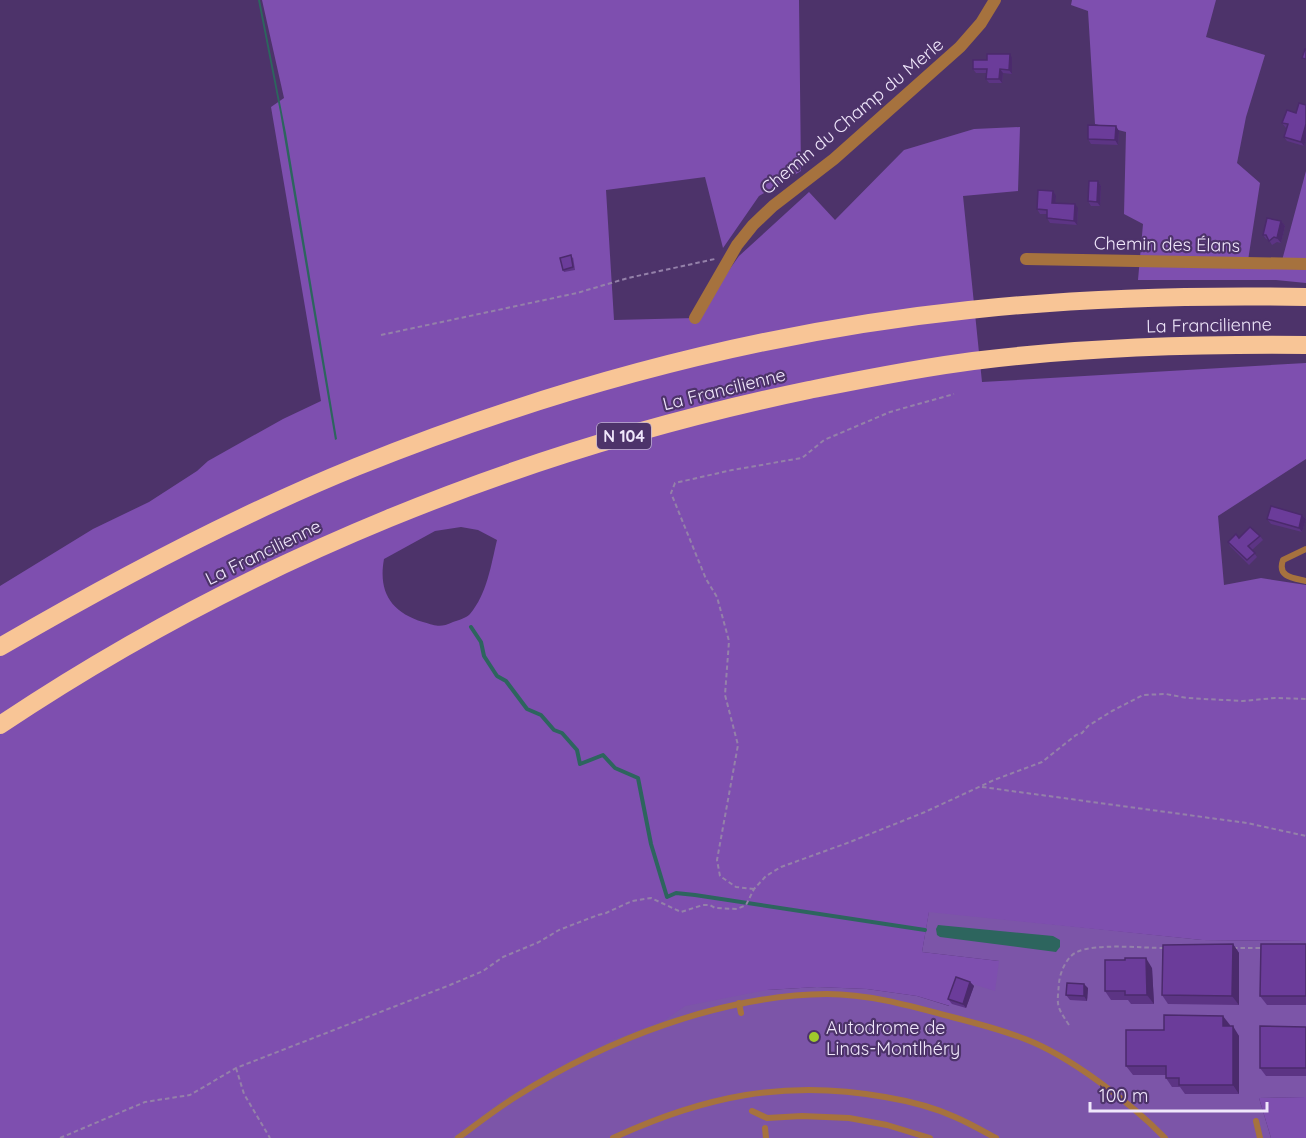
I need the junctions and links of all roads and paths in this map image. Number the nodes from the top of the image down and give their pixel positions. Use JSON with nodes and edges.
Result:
{"nodes":[{"id":1,"x":995,"y":0,"type":"edge"},
{"id":2,"x":729,"y":256,"type":"junction"},
{"id":3,"x":1026,"y":260,"type":"dead end"},
{"id":4,"x":1306,"y":264,"type":"edge"},
{"id":5,"x":1306,"y":297,"type":"edge"},
{"id":6,"x":694,"y":318,"type":"dead end"},
{"id":7,"x":381,"y":334,"type":"dead end"},
{"id":8,"x":1306,"y":345,"type":"edge"},
{"id":9,"x":954,"y":394,"type":"dead end"},
{"id":10,"x":1306,"y":549,"type":"edge"},
{"id":11,"x":1306,"y":581,"type":"edge"},
{"id":12,"x":0,"y":647,"type":"edge"},
{"id":13,"x":1306,"y":699,"type":"edge"},
{"id":14,"x":0,"y":725,"type":"edge"},
{"id":15,"x":980,"y":787,"type":"junction"},
{"id":16,"x":1306,"y":836,"type":"edge"},
{"id":17,"x":754,"y":889,"type":"junction"},
{"id":18,"x":1172,"y":948,"type":"edge"},
{"id":19,"x":1229,"y":948,"type":"edge"},
{"id":20,"x":1263,"y":948,"type":"edge"},
{"id":21,"x":739,"y":1003,"type":"junction"},
{"id":22,"x":741,"y":1013,"type":"dead end"},
{"id":23,"x":1069,"y":1025,"type":"dead end"},
{"id":24,"x":236,"y":1068,"type":"junction"},
{"id":25,"x":752,"y":1111,"type":"dead end"},
{"id":26,"x":1256,"y":1121,"type":"dead end"},
{"id":27,"x":765,"y":1128,"type":"dead end"},
{"id":28,"x":60,"y":1138,"type":"edge"},
{"id":29,"x":270,"y":1138,"type":"edge"},
{"id":30,"x":458,"y":1138,"type":"edge"},
{"id":31,"x":613,"y":1138,"type":"edge"},
{"id":32,"x":766,"y":1138,"type":"edge"},
{"id":33,"x":930,"y":1138,"type":"edge"},
{"id":34,"x":996,"y":1138,"type":"edge"},
{"id":35,"x":1165,"y":1138,"type":"edge"},
{"id":36,"x":1260,"y":1138,"type":"edge"}],
"edges":[{"from":1,"to":2,"type":"street","name":"Chemin du Champ du Merle"},
{"from":2,"to":6,"type":"street","name":"Chemin du Champ du Merle"},
{"from":2,"to":7,"type":"path"},
{"from":3,"to":4,"type":"street","name":"Chemin des Élans"},
{"from":5,"to":12,"type":"highway","name":"La Francilienne"},
{"from":8,"to":14,"type":"highway","name":"La Francilienne","number":"N 104"},
{"from":9,"to":17,"type":"path"},
{"from":10,"to":11,"type":"lane"},
{"from":13,"to":15,"type":"path"},
{"from":15,"to":16,"type":"path"},
{"from":15,"to":17,"type":"path"},
{"from":17,"to":24,"type":"path"},
{"from":18,"to":23,"type":"path"},
{"from":19,"to":20,"type":"path"},
{"from":21,"to":22,"type":"lane"},
{"from":21,"to":30,"type":"lane"},
{"from":21,"to":35,"type":"lane"},
{"from":24,"to":28,"type":"path"},
{"from":24,"to":29,"type":"path"},
{"from":25,"to":33,"type":"lane"},
{"from":26,"to":36,"type":"lane"},
{"from":27,"to":32,"type":"lane"},
{"from":31,"to":34,"type":"lane"}]}
